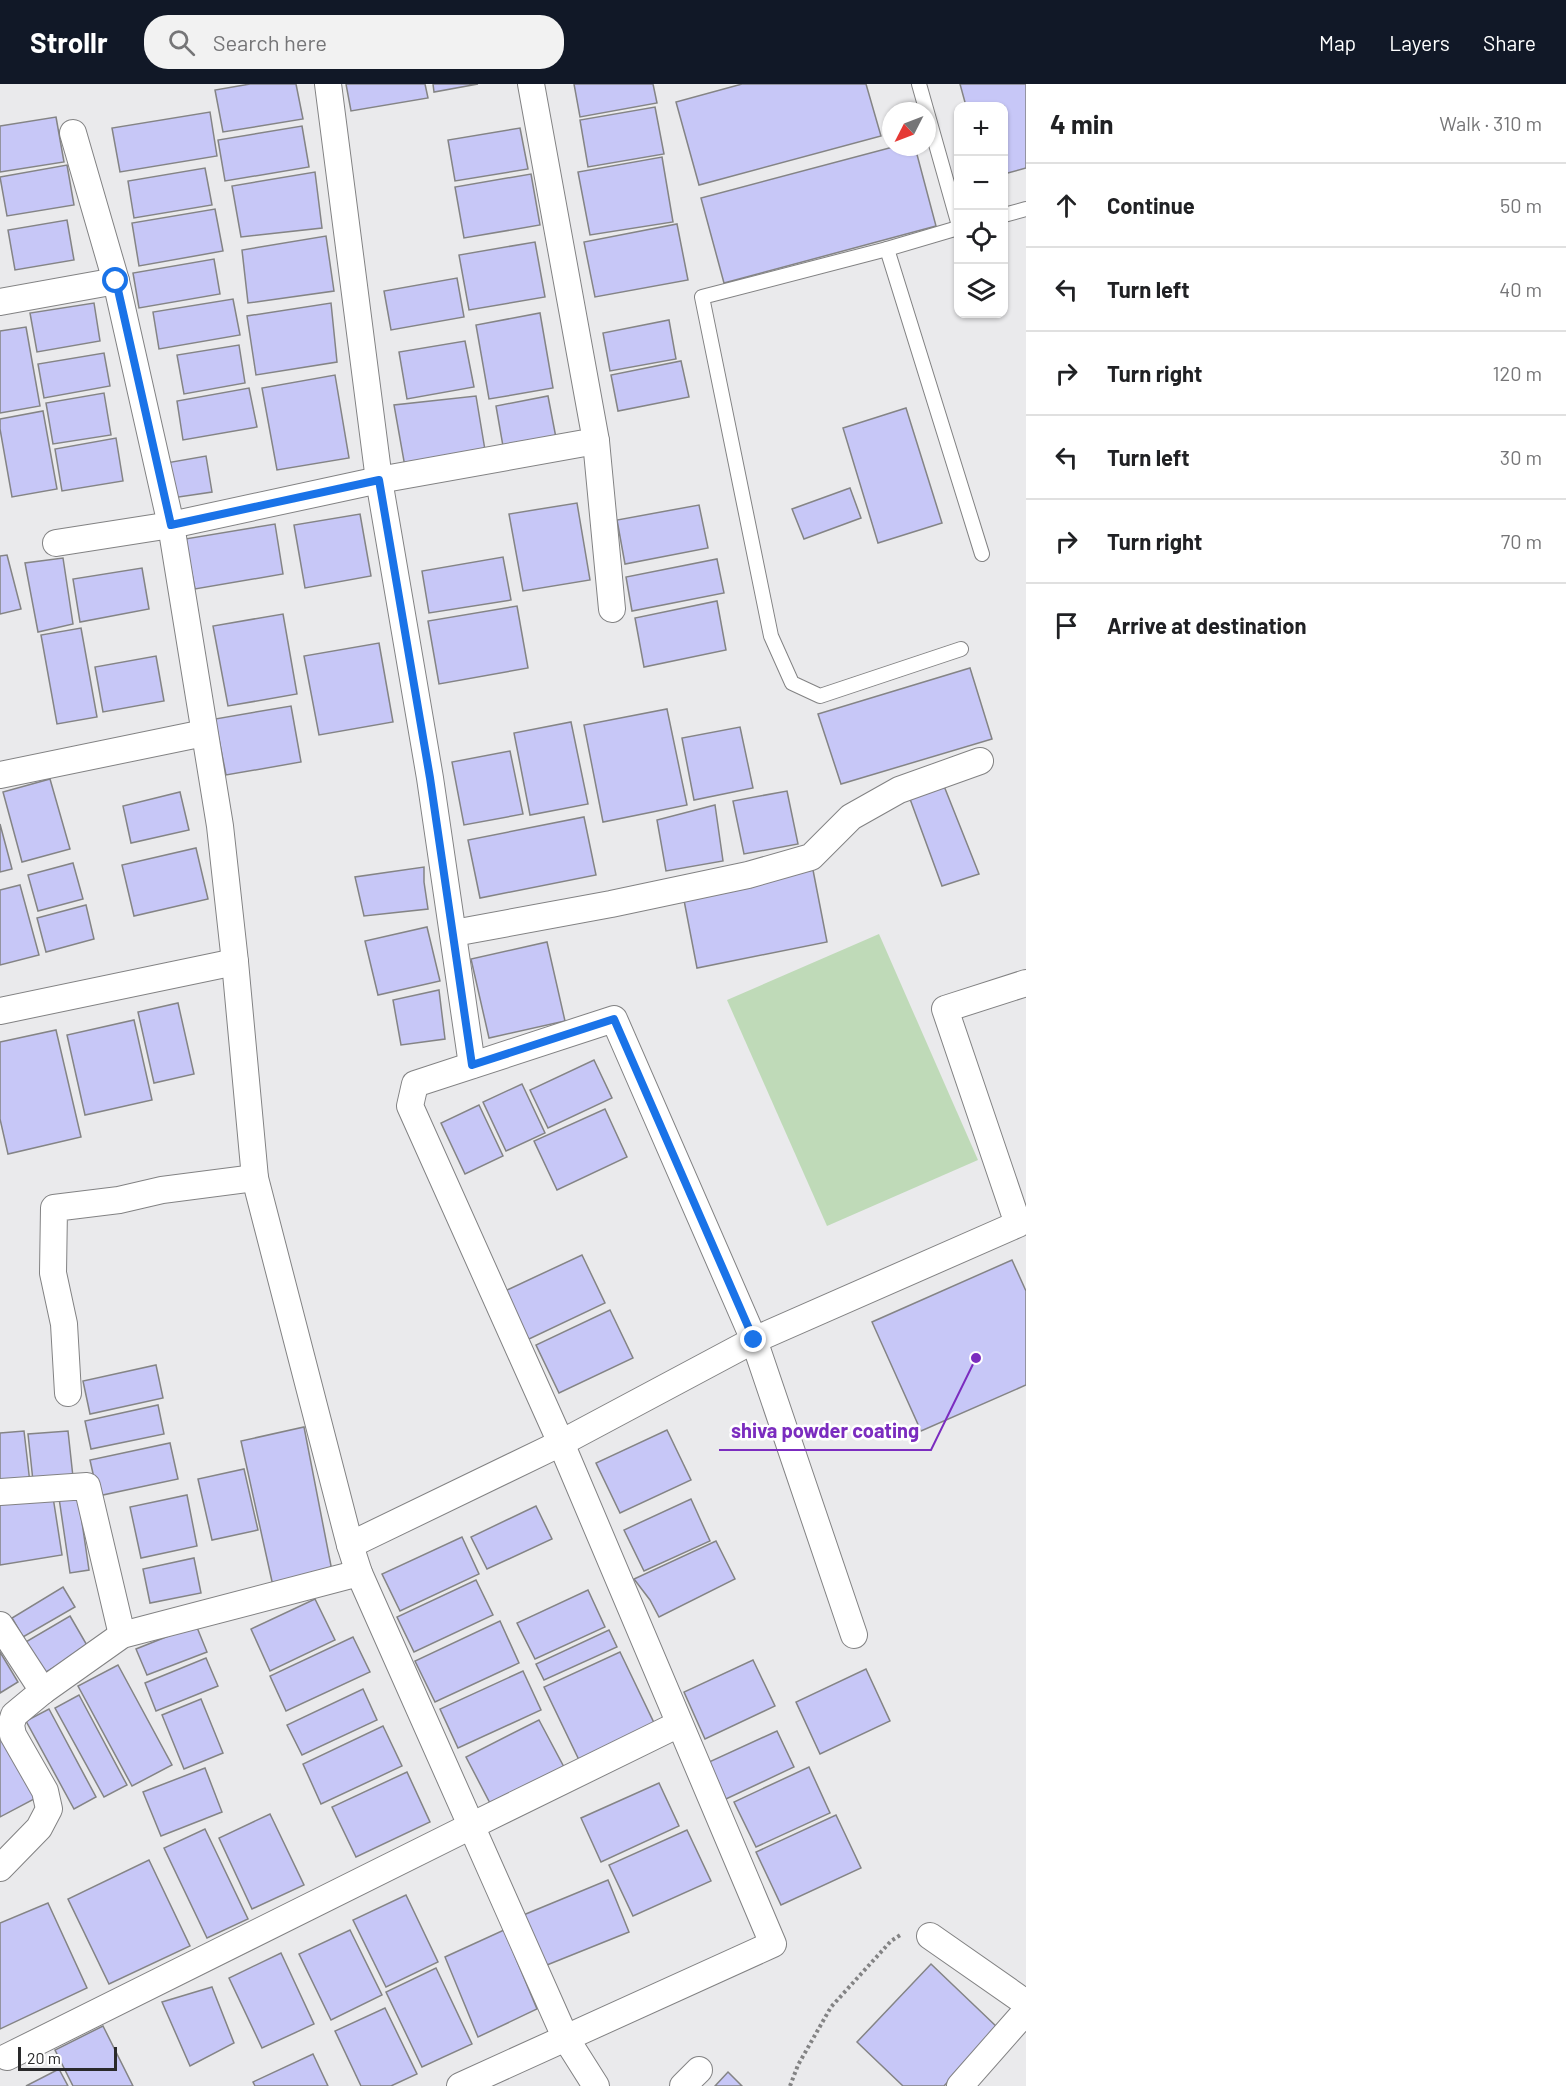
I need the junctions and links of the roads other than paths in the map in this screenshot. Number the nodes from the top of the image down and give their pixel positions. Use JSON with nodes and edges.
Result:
{"nodes":[{"id":1,"x":328,"y":84,"type":"edge"},
{"id":2,"x":531,"y":84,"type":"edge"},
{"id":3,"x":920,"y":84,"type":"edge"},
{"id":4,"x":74,"y":133,"type":"dead end"},
{"id":5,"x":1026,"y":209,"type":"edge"},
{"id":6,"x":955,"y":210,"type":"edge"},
{"id":7,"x":1008,"y":214,"type":"edge"},
{"id":8,"x":954,"y":229,"type":"edge"},
{"id":9,"x":887,"y":249,"type":"junction"},
{"id":10,"x":116,"y":281,"type":"junction"},
{"id":11,"x":0,"y":302,"type":"edge"},
{"id":12,"x":596,"y":441,"type":"junction"},
{"id":13,"x":379,"y":480,"type":"junction"},
{"id":14,"x":171,"y":525,"type":"junction"},
{"id":15,"x":56,"y":543,"type":"dead end"},
{"id":16,"x":982,"y":554,"type":"dead end"},
{"id":17,"x":612,"y":609,"type":"dead end"},
{"id":18,"x":961,"y":649,"type":"dead end"},
{"id":19,"x":204,"y":734,"type":"junction"},
{"id":20,"x":980,"y":761,"type":"dead end"},
{"id":21,"x":0,"y":775,"type":"edge"},
{"id":22,"x":454,"y":933,"type":"junction"},
{"id":23,"x":235,"y":963,"type":"junction"},
{"id":24,"x":1026,"y":983,"type":"edge"},
{"id":25,"x":0,"y":1011,"type":"edge"},
{"id":26,"x":472,"y":1065,"type":"junction"},
{"id":27,"x":255,"y":1178,"type":"junction"},
{"id":28,"x":1022,"y":1222,"type":"edge"},
{"id":29,"x":754,"y":1340,"type":"junction"},
{"id":30,"x":68,"y":1393,"type":"dead end"},
{"id":31,"x":561,"y":1443,"type":"junction"},
{"id":32,"x":0,"y":1492,"type":"edge"},
{"id":33,"x":350,"y":1545,"type":"junction"},
{"id":34,"x":359,"y":1574,"type":"junction"},
{"id":35,"x":0,"y":1625,"type":"edge"},
{"id":36,"x":122,"y":1635,"type":"junction"},
{"id":37,"x":854,"y":1635,"type":"dead end"},
{"id":38,"x":43,"y":1691,"type":"junction"},
{"id":39,"x":680,"y":1724,"type":"junction"},
{"id":40,"x":473,"y":1825,"type":"junction"},
{"id":41,"x":0,"y":1868,"type":"edge"},
{"id":42,"x":930,"y":1935,"type":"road end"},
{"id":43,"x":1026,"y":2003,"type":"edge"},
{"id":44,"x":1026,"y":2011,"type":"edge"},
{"id":45,"x":566,"y":2037,"type":"junction"},
{"id":46,"x":7,"y":2057,"type":"dead end"},
{"id":47,"x":460,"y":2086,"type":"edge"},
{"id":48,"x":596,"y":2086,"type":"edge"},
{"id":49,"x":960,"y":2086,"type":"edge"}],
"edges":[{"from":1,"to":13,"type":"street"},
{"from":2,"to":12,"type":"street"},
{"from":3,"to":6,"type":"lane"},
{"from":4,"to":10,"type":"street"},
{"from":5,"to":7,"type":"lane"},
{"from":8,"to":9,"type":"lane"},
{"from":9,"to":16,"type":"lane"},
{"from":9,"to":18,"type":"lane"},
{"from":10,"to":11,"type":"street"},
{"from":10,"to":14,"type":"street"},
{"from":12,"to":13,"type":"street"},
{"from":12,"to":17,"type":"street"},
{"from":13,"to":14,"type":"street"},
{"from":13,"to":22,"type":"street"},
{"from":14,"to":15,"type":"street"},
{"from":14,"to":19,"type":"street"},
{"from":19,"to":21,"type":"street"},
{"from":19,"to":23,"type":"street"},
{"from":20,"to":22,"type":"street"},
{"from":22,"to":26,"type":"street"},
{"from":23,"to":25,"type":"street"},
{"from":23,"to":27,"type":"street"},
{"from":24,"to":28,"type":"street"},
{"from":26,"to":29,"type":"street"},
{"from":26,"to":31,"type":"street"},
{"from":27,"to":30,"type":"street"},
{"from":27,"to":33,"type":"street"},
{"from":28,"to":29,"type":"street"},
{"from":29,"to":31,"type":"street"},
{"from":29,"to":37,"type":"street"},
{"from":31,"to":33,"type":"street"},
{"from":31,"to":39,"type":"street"},
{"from":32,"to":36,"type":"street"},
{"from":33,"to":34,"type":"street"},
{"from":34,"to":36,"type":"street"},
{"from":34,"to":40,"type":"street"},
{"from":35,"to":38,"type":"street"},
{"from":36,"to":38,"type":"street"},
{"from":38,"to":41,"type":"street"},
{"from":39,"to":40,"type":"street"},
{"from":39,"to":45,"type":"street"},
{"from":40,"to":45,"type":"street"},
{"from":40,"to":46,"type":"street"},
{"from":42,"to":43,"type":"street"},
{"from":44,"to":49,"type":"street"},
{"from":45,"to":47,"type":"street"},
{"from":45,"to":48,"type":"street"}]}
